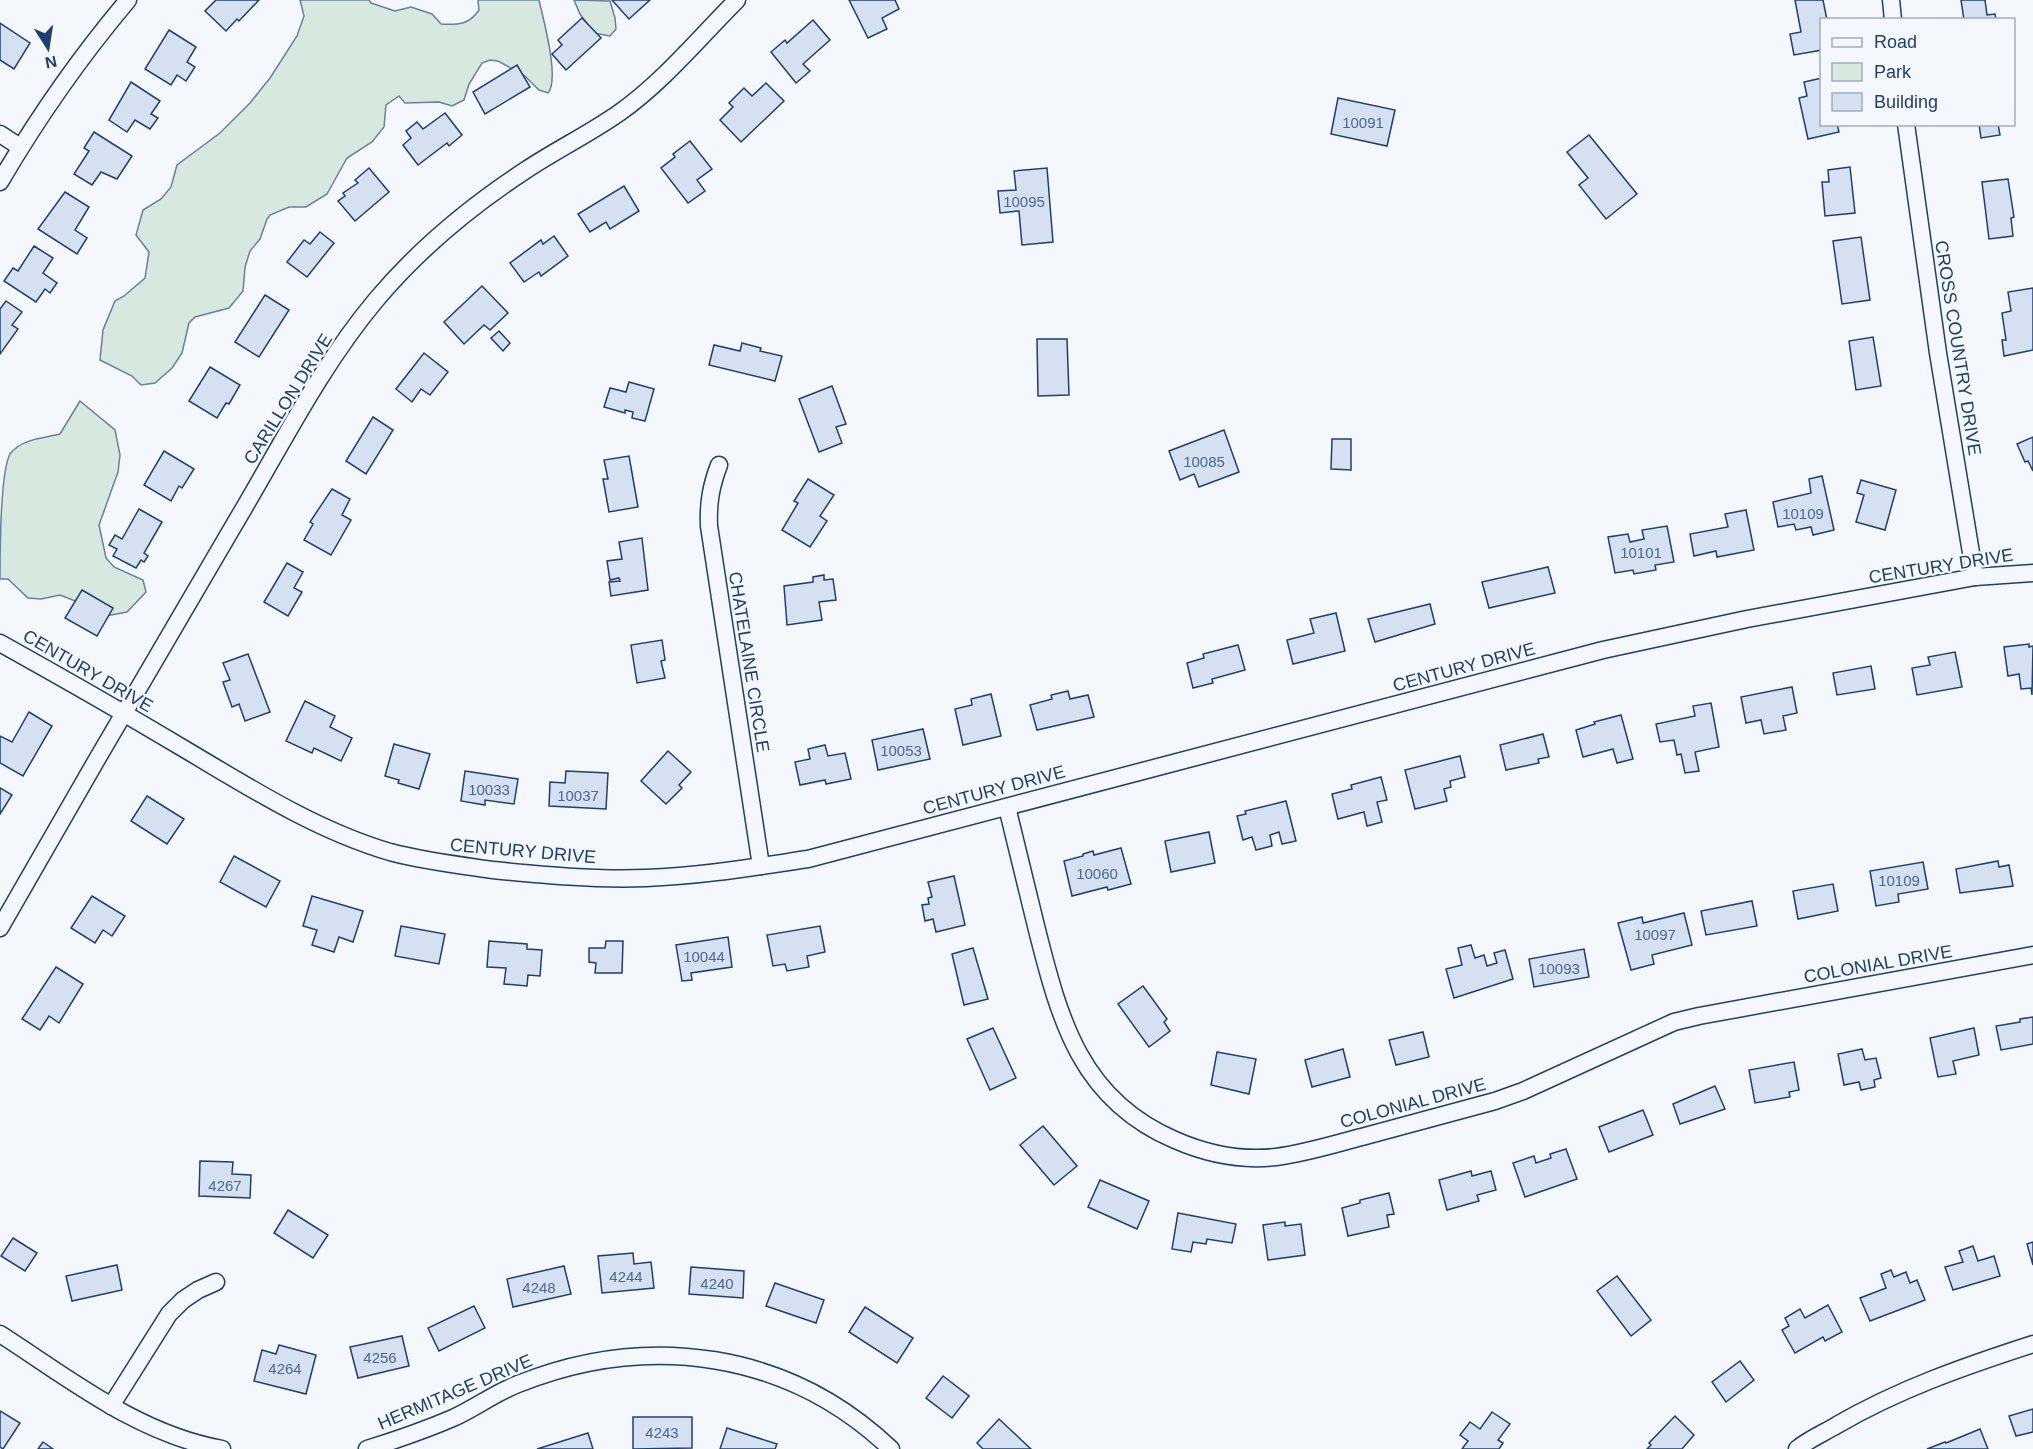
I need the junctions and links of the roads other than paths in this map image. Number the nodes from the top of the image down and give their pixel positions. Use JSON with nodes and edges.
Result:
{"nodes":[{"id":1,"x":128,"y":0,"type":"edge"},
{"id":2,"x":737,"y":0,"type":"edge"},
{"id":3,"x":1891,"y":0,"type":"edge"},
{"id":4,"x":1893,"y":18,"type":"edge"},
{"id":5,"x":1906,"y":126,"type":"edge"},
{"id":6,"x":0,"y":134,"type":"edge"},
{"id":7,"x":20,"y":147,"type":"junction"},
{"id":8,"x":0,"y":182,"type":"edge"},
{"id":9,"x":719,"y":465,"type":"dead end"},
{"id":10,"x":2033,"y":573,"type":"edge"},
{"id":11,"x":1975,"y":577,"type":"junction"},
{"id":12,"x":0,"y":643,"type":"edge"},
{"id":13,"x":123,"y":712,"type":"junction"},
{"id":14,"x":1007,"y":807,"type":"junction"},
{"id":15,"x":761,"y":866,"type":"junction"},
{"id":16,"x":0,"y":928,"type":"edge"},
{"id":17,"x":2033,"y":955,"type":"edge"},
{"id":18,"x":216,"y":1282,"type":"dead end"},
{"id":19,"x":0,"y":1334,"type":"edge"},
{"id":20,"x":2033,"y":1344,"type":"edge"},
{"id":21,"x":111,"y":1406,"type":"junction"},
{"id":22,"x":405,"y":1444,"type":"edge"},
{"id":23,"x":222,"y":1449,"type":"edge"},
{"id":24,"x":367,"y":1449,"type":"edge"},
{"id":25,"x":891,"y":1449,"type":"edge"},
{"id":26,"x":1797,"y":1449,"type":"edge"}],
"edges":[{"from":1,"to":7,"type":"street"},
{"from":2,"to":13,"type":"street","name":"CARILLON DRIVE"},
{"from":3,"to":4,"type":"street"},
{"from":5,"to":11,"type":"street","name":"CROSS COUNTRY DRIVE"},
{"from":6,"to":7,"type":"street"},
{"from":7,"to":8,"type":"street"},
{"from":9,"to":15,"type":"street","name":"CHATELAINE CIRCLE"},
{"from":10,"to":11,"type":"street","name":"CENTURY DRIVE"},
{"from":11,"to":14,"type":"street","name":"CENTURY DRIVE"},
{"from":12,"to":13,"type":"street","name":"CENTURY DRIVE"},
{"from":13,"to":15,"type":"street","name":"CENTURY DRIVE"},
{"from":13,"to":16,"type":"street","name":"CARILLON DRIVE"},
{"from":14,"to":15,"type":"street","name":"CENTURY DRIVE"},
{"from":14,"to":17,"type":"street","name":"COLONIAL DRIVE"},
{"from":18,"to":21,"type":"street"},
{"from":19,"to":21,"type":"street"},
{"from":20,"to":26,"type":"street"},
{"from":21,"to":23,"type":"street"},
{"from":22,"to":24,"type":"street","name":"HERMITAGE DRIVE"},
{"from":22,"to":25,"type":"street","name":"HERMITAGE DRIVE"}]}
